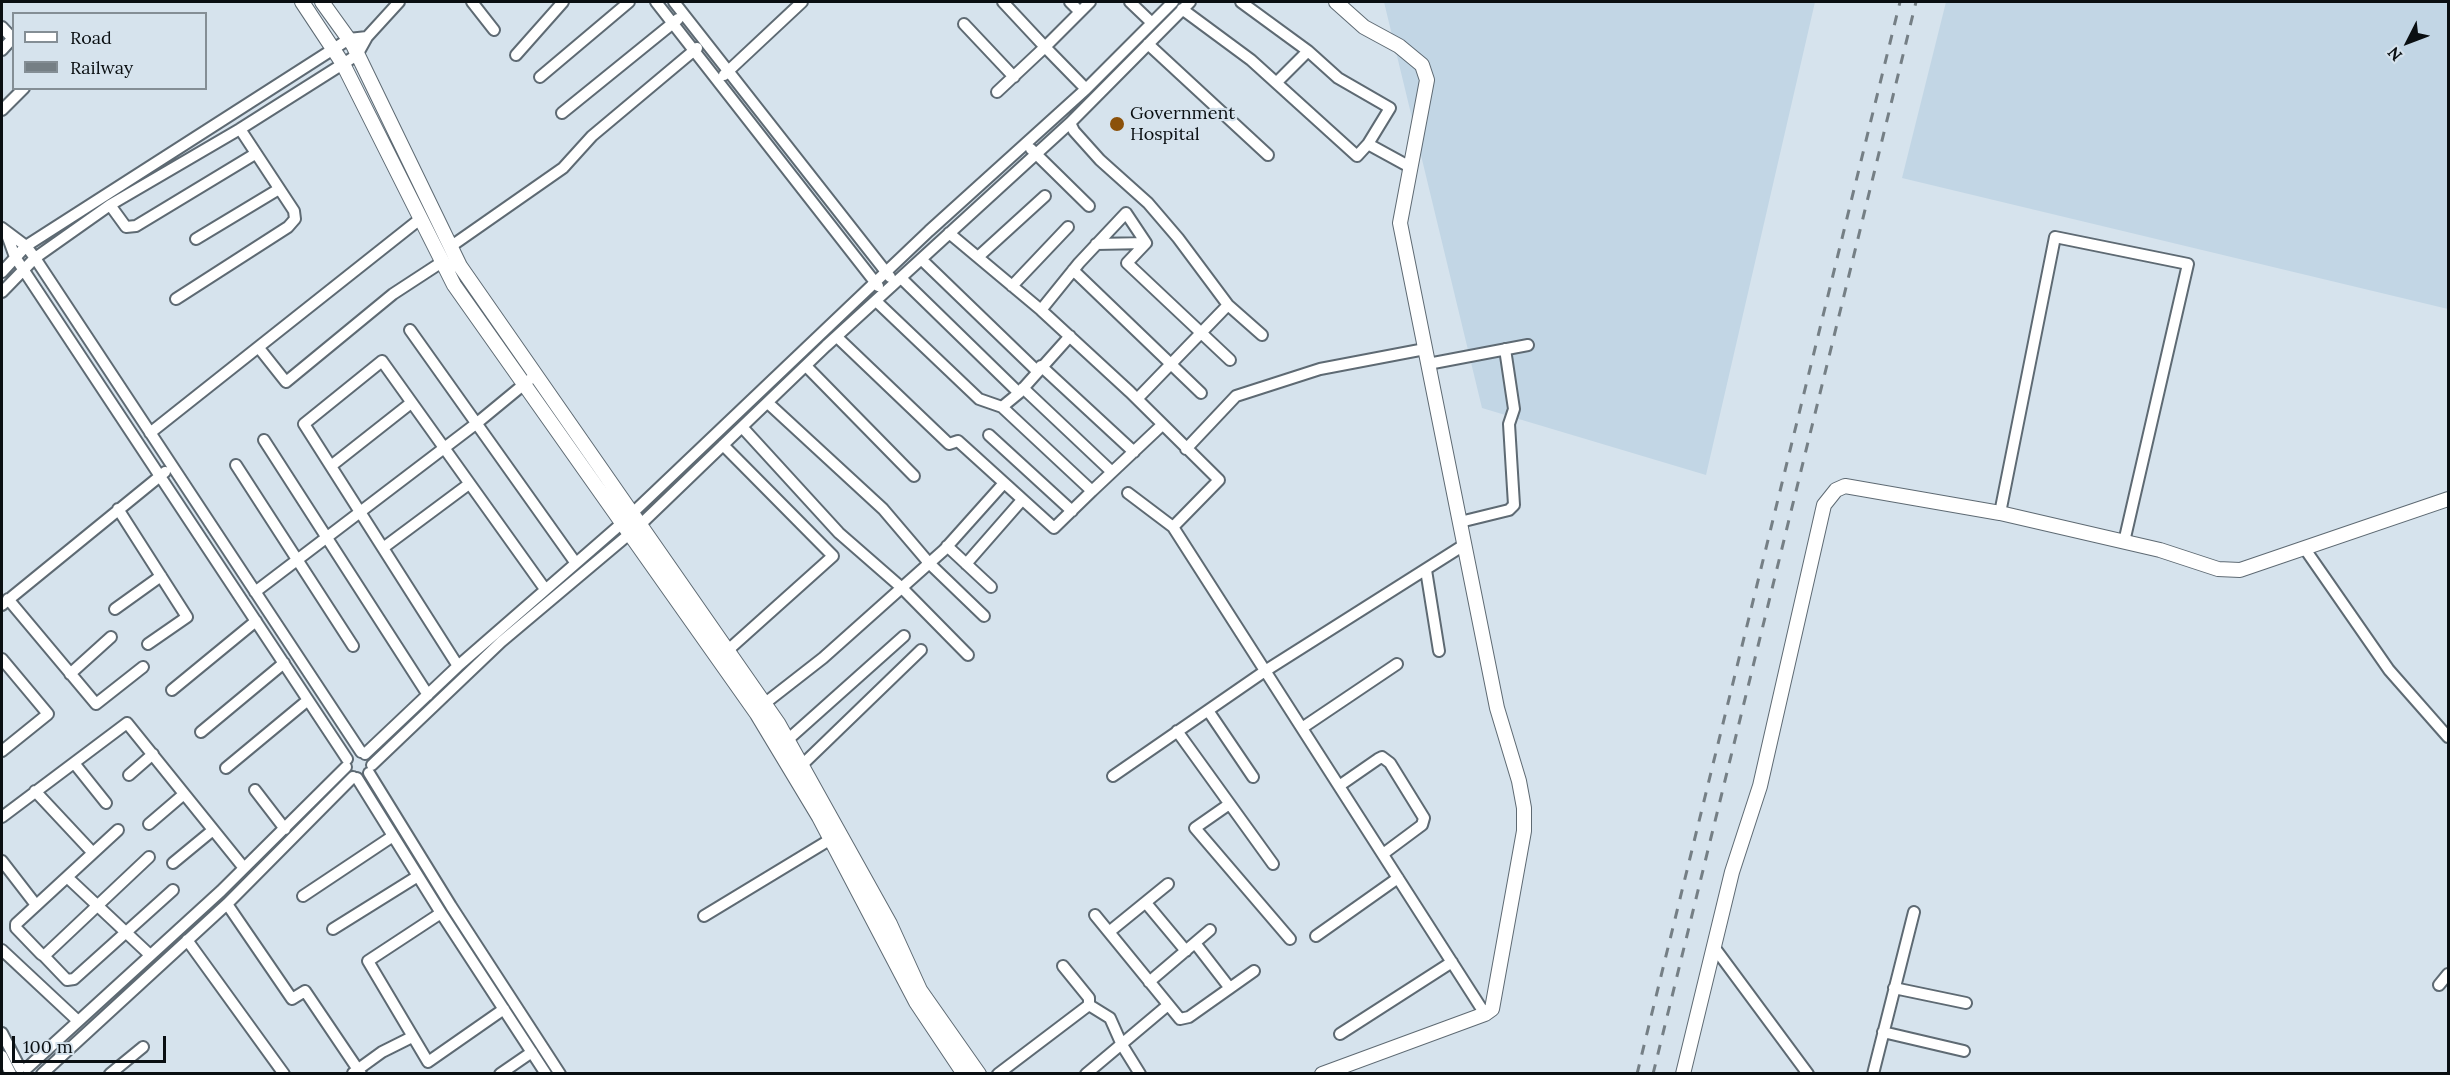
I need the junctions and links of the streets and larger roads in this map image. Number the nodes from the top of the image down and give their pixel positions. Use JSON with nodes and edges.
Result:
{"nodes":[{"id":1,"x":302,"y":2,"type":"edge"},
{"id":2,"x":322,"y":2,"type":"edge"},
{"id":3,"x":399,"y":2,"type":"edge"},
{"id":4,"x":472,"y":2,"type":"edge"},
{"id":5,"x":563,"y":2,"type":"edge"},
{"id":6,"x":628,"y":2,"type":"edge"},
{"id":7,"x":656,"y":2,"type":"edge"},
{"id":8,"x":674,"y":2,"type":"edge"},
{"id":9,"x":802,"y":2,"type":"edge"},
{"id":10,"x":1003,"y":2,"type":"edge"},
{"id":11,"x":1070,"y":2,"type":"edge"},
{"id":12,"x":1090,"y":2,"type":"edge"},
{"id":13,"x":1130,"y":2,"type":"edge"},
{"id":14,"x":1241,"y":2,"type":"edge"},
{"id":15,"x":1336,"y":2,"type":"edge"},
{"id":16,"x":1182,"y":4,"type":"edge"},
{"id":17,"x":1080,"y":12,"type":"junction"},
{"id":18,"x":684,"y":15,"type":"junction"},
{"id":19,"x":1152,"y":23,"type":"junction"},
{"id":20,"x":673,"y":24,"type":"junction"},
{"id":21,"x":964,"y":24,"type":"dead end"},
{"id":22,"x":2,"y":27,"type":"edge"},
{"id":23,"x":494,"y":30,"type":"dead end"},
{"id":24,"x":367,"y":37,"type":"junction"},
{"id":25,"x":12,"y":39,"type":"edge"},
{"id":26,"x":349,"y":39,"type":"junction"},
{"id":27,"x":704,"y":42,"type":"junction"},
{"id":28,"x":1148,"y":44,"type":"junction"},
{"id":29,"x":1045,"y":47,"type":"junction"},
{"id":30,"x":333,"y":49,"type":"junction"},
{"id":31,"x":693,"y":51,"type":"junction"},
{"id":32,"x":1308,"y":51,"type":"junction"},
{"id":33,"x":357,"y":55,"type":"junction"},
{"id":34,"x":516,"y":55,"type":"dead end"},
{"id":35,"x":343,"y":64,"type":"junction"},
{"id":36,"x":727,"y":72,"type":"junction"},
{"id":37,"x":540,"y":77,"type":"dead end"},
{"id":38,"x":1014,"y":77,"type":"junction"},
{"id":39,"x":717,"y":81,"type":"junction"},
{"id":40,"x":1277,"y":82,"type":"junction"},
{"id":41,"x":1086,"y":89,"type":"junction"},
{"id":42,"x":22,"y":90,"type":"edge"},
{"id":43,"x":997,"y":92,"type":"dead end"},
{"id":44,"x":2,"y":110,"type":"edge"},
{"id":45,"x":562,"y":113,"type":"dead end"},
{"id":46,"x":1070,"y":123,"type":"junction"},
{"id":47,"x":240,"y":129,"type":"junction"},
{"id":48,"x":1026,"y":143,"type":"junction"},
{"id":49,"x":1368,"y":144,"type":"junction"},
{"id":50,"x":255,"y":154,"type":"junction"},
{"id":51,"x":1036,"y":154,"type":"junction"},
{"id":52,"x":1268,"y":155,"type":"dead end"},
{"id":53,"x":1410,"y":167,"type":"junction"},
{"id":54,"x":279,"y":189,"type":"junction"},
{"id":55,"x":1046,"y":196,"type":"dead end"},
{"id":56,"x":110,"y":205,"type":"junction"},
{"id":57,"x":1089,"y":206,"type":"dead end"},
{"id":58,"x":420,"y":219,"type":"junction"},
{"id":59,"x":1068,"y":227,"type":"dead end"},
{"id":60,"x":4,"y":230,"type":"edge"},
{"id":61,"x":949,"y":233,"type":"junction"},
{"id":62,"x":196,"y":239,"type":"dead end"},
{"id":63,"x":1146,"y":243,"type":"junction"},
{"id":64,"x":1096,"y":244,"type":"junction"},
{"id":65,"x":26,"y":246,"type":"junction"},
{"id":66,"x":450,"y":247,"type":"junction"},
{"id":67,"x":15,"y":257,"type":"junction"},
{"id":68,"x":978,"y":257,"type":"junction"},
{"id":69,"x":35,"y":258,"type":"junction"},
{"id":70,"x":921,"y":259,"type":"junction"},
{"id":71,"x":442,"y":262,"type":"junction"},
{"id":72,"x":23,"y":268,"type":"junction"},
{"id":73,"x":1073,"y":270,"type":"junction"},
{"id":74,"x":2,"y":272,"type":"edge"},
{"id":75,"x":886,"y":272,"type":"junction"},
{"id":76,"x":898,"y":281,"type":"junction"},
{"id":77,"x":876,"y":282,"type":"junction"},
{"id":78,"x":1012,"y":286,"type":"junction"},
{"id":79,"x":2,"y":292,"type":"edge"},
{"id":80,"x":880,"y":297,"type":"junction"},
{"id":81,"x":176,"y":299,"type":"dead end"},
{"id":82,"x":1228,"y":305,"type":"junction"},
{"id":83,"x":1041,"y":310,"type":"junction"},
{"id":84,"x":410,"y":330,"type":"dead end"},
{"id":85,"x":1201,"y":334,"type":"junction"},
{"id":86,"x":1262,"y":335,"type":"dead end"},
{"id":87,"x":1070,"y":336,"type":"junction"},
{"id":88,"x":837,"y":337,"type":"junction"},
{"id":89,"x":1528,"y":345,"type":"dead end"},
{"id":90,"x":259,"y":348,"type":"junction"},
{"id":91,"x":1425,"y":349,"type":"junction"},
{"id":92,"x":1505,"y":349,"type":"junction"},
{"id":93,"x":1230,"y":360,"type":"dead end"},
{"id":94,"x":1428,"y":364,"type":"junction"},
{"id":95,"x":1169,"y":365,"type":"junction"},
{"id":96,"x":806,"y":366,"type":"junction"},
{"id":97,"x":1039,"y":369,"type":"junction"},
{"id":98,"x":529,"y":380,"type":"junction"},
{"id":99,"x":1021,"y":390,"type":"junction"},
{"id":100,"x":1201,"y":393,"type":"dead end"},
{"id":101,"x":1137,"y":399,"type":"junction"},
{"id":102,"x":411,"y":403,"type":"junction"},
{"id":103,"x":768,"y":403,"type":"junction"},
{"id":104,"x":1002,"y":407,"type":"junction"},
{"id":105,"x":477,"y":423,"type":"junction"},
{"id":106,"x":1162,"y":426,"type":"junction"},
{"id":107,"x":742,"y":427,"type":"junction"},
{"id":108,"x":150,"y":433,"type":"junction"},
{"id":109,"x":989,"y":435,"type":"dead end"},
{"id":110,"x":264,"y":440,"type":"dead end"},
{"id":111,"x":723,"y":445,"type":"junction"},
{"id":112,"x":443,"y":449,"type":"junction"},
{"id":113,"x":1186,"y":449,"type":"junction"},
{"id":114,"x":1134,"y":452,"type":"junction"},
{"id":115,"x":236,"y":465,"type":"dead end"},
{"id":116,"x":172,"y":466,"type":"junction"},
{"id":117,"x":331,"y":466,"type":"junction"},
{"id":118,"x":1112,"y":472,"type":"junction"},
{"id":119,"x":159,"y":476,"type":"junction"},
{"id":120,"x":914,"y":476,"type":"dead end"},
{"id":121,"x":1004,"y":483,"type":"junction"},
{"id":122,"x":469,"y":484,"type":"junction"},
{"id":123,"x":1092,"y":491,"type":"junction"},
{"id":124,"x":1128,"y":493,"type":"dead end"},
{"id":125,"x":2448,"y":499,"type":"edge"},
{"id":126,"x":1022,"y":500,"type":"junction"},
{"id":127,"x":118,"y":509,"type":"junction"},
{"id":128,"x":1072,"y":511,"type":"junction"},
{"id":129,"x":361,"y":512,"type":"junction"},
{"id":130,"x":2000,"y":513,"type":"junction"},
{"id":131,"x":1460,"y":522,"type":"junction"},
{"id":132,"x":630,"y":524,"type":"junction"},
{"id":133,"x":1173,"y":527,"type":"junction"},
{"id":134,"x":328,"y":538,"type":"junction"},
{"id":135,"x":2124,"y":542,"type":"junction"},
{"id":136,"x":1464,"y":545,"type":"junction"},
{"id":137,"x":947,"y":546,"type":"junction"},
{"id":138,"x":383,"y":548,"type":"junction"},
{"id":139,"x":2305,"y":549,"type":"junction"},
{"id":140,"x":297,"y":560,"type":"junction"},
{"id":141,"x":575,"y":562,"type":"junction"},
{"id":142,"x":929,"y":563,"type":"junction"},
{"id":143,"x":966,"y":564,"type":"junction"},
{"id":144,"x":1426,"y":570,"type":"junction"},
{"id":145,"x":161,"y":576,"type":"junction"},
{"id":146,"x":991,"y":587,"type":"dead end"},
{"id":147,"x":902,"y":588,"type":"junction"},
{"id":148,"x":545,"y":589,"type":"junction"},
{"id":149,"x":255,"y":592,"type":"junction"},
{"id":150,"x":5,"y":602,"type":"edge"},
{"id":151,"x":115,"y":609,"type":"dead end"},
{"id":152,"x":984,"y":616,"type":"dead end"},
{"id":153,"x":256,"y":621,"type":"junction"},
{"id":154,"x":904,"y":636,"type":"dead end"},
{"id":155,"x":111,"y":637,"type":"dead end"},
{"id":156,"x":148,"y":644,"type":"dead end"},
{"id":157,"x":353,"y":646,"type":"dead end"},
{"id":158,"x":921,"y":650,"type":"dead end"},
{"id":159,"x":727,"y":651,"type":"junction"},
{"id":160,"x":1438,"y":651,"type":"dead end"},
{"id":161,"x":968,"y":655,"type":"dead end"},
{"id":162,"x":2,"y":659,"type":"edge"},
{"id":163,"x":284,"y":663,"type":"junction"},
{"id":164,"x":1397,"y":664,"type":"dead end"},
{"id":165,"x":458,"y":666,"type":"junction"},
{"id":166,"x":143,"y":667,"type":"dead end"},
{"id":167,"x":1266,"y":671,"type":"junction"},
{"id":168,"x":70,"y":674,"type":"junction"},
{"id":169,"x":172,"y":690,"type":"dead end"},
{"id":170,"x":428,"y":695,"type":"junction"},
{"id":171,"x":308,"y":700,"type":"junction"},
{"id":172,"x":764,"y":704,"type":"junction"},
{"id":173,"x":1209,"y":712,"type":"junction"},
{"id":174,"x":1302,"y":728,"type":"junction"},
{"id":175,"x":1177,"y":731,"type":"junction"},
{"id":176,"x":201,"y":732,"type":"dead end"},
{"id":177,"x":2448,"y":737,"type":"edge"},
{"id":178,"x":783,"y":744,"type":"junction"},
{"id":179,"x":2,"y":750,"type":"edge"},
{"id":180,"x":363,"y":753,"type":"junction"},
{"id":181,"x":153,"y":754,"type":"junction"},
{"id":182,"x":74,"y":763,"type":"junction"},
{"id":183,"x":346,"y":763,"type":"junction"},
{"id":184,"x":802,"y":765,"type":"junction"},
{"id":185,"x":226,"y":768,"type":"dead end"},
{"id":186,"x":370,"y":769,"type":"junction"},
{"id":187,"x":129,"y":775,"type":"dead end"},
{"id":188,"x":1113,"y":776,"type":"dead end"},
{"id":189,"x":355,"y":777,"type":"junction"},
{"id":190,"x":1253,"y":777,"type":"dead end"},
{"id":191,"x":1339,"y":786,"type":"junction"},
{"id":192,"x":255,"y":790,"type":"dead end"},
{"id":193,"x":35,"y":791,"type":"junction"},
{"id":194,"x":184,"y":794,"type":"junction"},
{"id":195,"x":106,"y":803,"type":"dead end"},
{"id":196,"x":1228,"y":805,"type":"junction"},
{"id":197,"x":2,"y":817,"type":"edge"},
{"id":198,"x":149,"y":824,"type":"dead end"},
{"id":199,"x":285,"y":829,"type":"junction"},
{"id":200,"x":118,"y":830,"type":"dead end"},
{"id":201,"x":213,"y":830,"type":"junction"},
{"id":202,"x":393,"y":836,"type":"junction"},
{"id":203,"x":831,"y":839,"type":"junction"},
{"id":204,"x":93,"y":853,"type":"junction"},
{"id":205,"x":1383,"y":854,"type":"junction"},
{"id":206,"x":149,"y":857,"type":"dead end"},
{"id":207,"x":2,"y":861,"type":"edge"},
{"id":208,"x":173,"y":863,"type":"dead end"},
{"id":209,"x":1273,"y":864,"type":"dead end"},
{"id":210,"x":244,"y":868,"type":"junction"},
{"id":211,"x":418,"y":876,"type":"junction"},
{"id":212,"x":67,"y":877,"type":"junction"},
{"id":213,"x":1398,"y":878,"type":"junction"},
{"id":214,"x":1168,"y":884,"type":"dead end"},
{"id":215,"x":173,"y":890,"type":"dead end"},
{"id":216,"x":303,"y":896,"type":"dead end"},
{"id":217,"x":1146,"y":903,"type":"junction"},
{"id":218,"x":227,"y":904,"type":"junction"},
{"id":219,"x":36,"y":905,"type":"junction"},
{"id":220,"x":98,"y":905,"type":"junction"},
{"id":221,"x":1914,"y":912,"type":"dead end"},
{"id":222,"x":441,"y":913,"type":"junction"},
{"id":223,"x":1095,"y":915,"type":"dead end"},
{"id":224,"x":704,"y":916,"type":"dead end"},
{"id":225,"x":333,"y":928,"type":"dead end"},
{"id":226,"x":1210,"y":930,"type":"dead end"},
{"id":227,"x":125,"y":931,"type":"junction"},
{"id":228,"x":1109,"y":932,"type":"junction"},
{"id":229,"x":1316,"y":936,"type":"dead end"},
{"id":230,"x":1290,"y":939,"type":"dead end"},
{"id":231,"x":187,"y":940,"type":"junction"},
{"id":232,"x":1195,"y":943,"type":"junction"},
{"id":233,"x":1714,"y":947,"type":"junction"},
{"id":234,"x":2,"y":950,"type":"edge"},
{"id":235,"x":1186,"y":951,"type":"junction"},
{"id":236,"x":150,"y":955,"type":"junction"},
{"id":237,"x":44,"y":956,"type":"junction"},
{"id":238,"x":1452,"y":962,"type":"junction"},
{"id":239,"x":1063,"y":966,"type":"dead end"},
{"id":240,"x":1254,"y":971,"type":"dead end"},
{"id":241,"x":2448,"y":975,"type":"edge"},
{"id":242,"x":1149,"y":982,"type":"junction"},
{"id":243,"x":2439,"y":986,"type":"dead end"},
{"id":244,"x":1229,"y":987,"type":"junction"},
{"id":245,"x":1894,"y":988,"type":"junction"},
{"id":246,"x":1966,"y":1004,"type":"dead end"},
{"id":247,"x":1089,"y":1005,"type":"junction"},
{"id":248,"x":1168,"y":1005,"type":"junction"},
{"id":249,"x":504,"y":1009,"type":"junction"},
{"id":250,"x":1485,"y":1014,"type":"junction"},
{"id":251,"x":78,"y":1021,"type":"junction"},
{"id":252,"x":1883,"y":1032,"type":"junction"},
{"id":253,"x":2,"y":1034,"type":"edge"},
{"id":254,"x":1340,"y":1034,"type":"dead end"},
{"id":255,"x":412,"y":1036,"type":"junction"},
{"id":256,"x":1122,"y":1045,"type":"junction"},
{"id":257,"x":143,"y":1047,"type":"dead end"},
{"id":258,"x":1964,"y":1051,"type":"dead end"},
{"id":259,"x":532,"y":1052,"type":"junction"},
{"id":260,"x":2,"y":1056,"type":"edge"},
{"id":261,"x":21,"y":1071,"type":"edge"},
{"id":262,"x":357,"y":1072,"type":"edge"},
{"id":263,"x":559,"y":1073,"type":"edge"},
{"id":264,"x":42,"y":1074,"type":"edge"},
{"id":265,"x":110,"y":1074,"type":"edge"},
{"id":266,"x":284,"y":1074,"type":"edge"},
{"id":267,"x":500,"y":1074,"type":"edge"},
{"id":268,"x":546,"y":1074,"type":"edge"},
{"id":269,"x":964,"y":1074,"type":"edge"},
{"id":270,"x":979,"y":1074,"type":"edge"},
{"id":271,"x":998,"y":1074,"type":"edge"},
{"id":272,"x":1086,"y":1074,"type":"edge"},
{"id":273,"x":1140,"y":1074,"type":"edge"},
{"id":274,"x":1322,"y":1074,"type":"edge"},
{"id":275,"x":1683,"y":1074,"type":"edge"},
{"id":276,"x":1808,"y":1074,"type":"edge"},
{"id":277,"x":1873,"y":1074,"type":"edge"}],
"edges":[{"from":1,"to":30,"type":"street"},
{"from":2,"to":26,"type":"street"},
{"from":3,"to":24,"type":"street"},
{"from":4,"to":23,"type":"street"},
{"from":5,"to":34,"type":"street"},
{"from":6,"to":37,"type":"street"},
{"from":7,"to":20,"type":"street"},
{"from":8,"to":18,"type":"street"},
{"from":9,"to":36,"type":"street"},
{"from":10,"to":29,"type":"street"},
{"from":11,"to":17,"type":"street"},
{"from":12,"to":17,"type":"street"},
{"from":13,"to":19,"type":"street"},
{"from":14,"to":32,"type":"street"},
{"from":15,"to":53,"type":"street"},
{"from":16,"to":19,"type":"street"},
{"from":16,"to":28,"type":"street"},
{"from":16,"to":40,"type":"street"},
{"from":17,"to":29,"type":"street"},
{"from":18,"to":20,"type":"street"},
{"from":18,"to":27,"type":"street"},
{"from":19,"to":41,"type":"street"},
{"from":20,"to":31,"type":"street"},
{"from":20,"to":45,"type":"street"},
{"from":21,"to":38,"type":"street"},
{"from":22,"to":25,"type":"street"},
{"from":24,"to":26,"type":"street"},
{"from":24,"to":33,"type":"street"},
{"from":26,"to":30,"type":"street"},
{"from":26,"to":33,"type":"street"},
{"from":27,"to":31,"type":"street"},
{"from":27,"to":36,"type":"street"},
{"from":28,"to":46,"type":"street"},
{"from":28,"to":52,"type":"street"},
{"from":29,"to":38,"type":"street"},
{"from":29,"to":41,"type":"street"},
{"from":30,"to":35,"type":"street"},
{"from":30,"to":65,"type":"street"},
{"from":31,"to":39,"type":"street"},
{"from":31,"to":66,"type":"street"},
{"from":32,"to":40,"type":"street"},
{"from":32,"to":49,"type":"street"},
{"from":33,"to":35,"type":"street"},
{"from":33,"to":66,"type":"street"},
{"from":35,"to":47,"type":"street"},
{"from":35,"to":58,"type":"street"},
{"from":36,"to":39,"type":"street"},
{"from":36,"to":75,"type":"street"},
{"from":38,"to":43,"type":"street"},
{"from":39,"to":77,"type":"street"},
{"from":40,"to":49,"type":"street"},
{"from":41,"to":48,"type":"street"},
{"from":42,"to":44,"type":"street"},
{"from":46,"to":51,"type":"street"},
{"from":46,"to":82,"type":"street"},
{"from":47,"to":50,"type":"street"},
{"from":47,"to":56,"type":"street"},
{"from":48,"to":51,"type":"street"},
{"from":48,"to":75,"type":"street"},
{"from":49,"to":53,"type":"street"},
{"from":50,"to":54,"type":"street"},
{"from":50,"to":56,"type":"street"},
{"from":51,"to":57,"type":"street"},
{"from":51,"to":61,"type":"street"},
{"from":53,"to":91,"type":"street"},
{"from":54,"to":62,"type":"street"},
{"from":54,"to":81,"type":"street"},
{"from":55,"to":68,"type":"street"},
{"from":56,"to":69,"type":"street"},
{"from":58,"to":71,"type":"street"},
{"from":58,"to":90,"type":"street"},
{"from":59,"to":78,"type":"street"},
{"from":60,"to":65,"type":"street"},
{"from":60,"to":67,"type":"street"},
{"from":61,"to":68,"type":"street"},
{"from":61,"to":70,"type":"street"},
{"from":63,"to":64,"type":"street"},
{"from":63,"to":64,"type":"street"},
{"from":63,"to":85,"type":"street"},
{"from":64,"to":73,"type":"street"},
{"from":65,"to":67,"type":"street"},
{"from":65,"to":69,"type":"street"},
{"from":66,"to":98,"type":"street"},
{"from":67,"to":72,"type":"street"},
{"from":67,"to":74,"type":"street"},
{"from":68,"to":78,"type":"street"},
{"from":69,"to":72,"type":"street"},
{"from":69,"to":108,"type":"street"},
{"from":70,"to":76,"type":"street"},
{"from":70,"to":97,"type":"street"},
{"from":71,"to":90,"type":"street"},
{"from":71,"to":98,"type":"street"},
{"from":72,"to":79,"type":"street"},
{"from":72,"to":119,"type":"street"},
{"from":73,"to":83,"type":"street"},
{"from":73,"to":95,"type":"street"},
{"from":75,"to":76,"type":"street"},
{"from":75,"to":77,"type":"street"},
{"from":76,"to":80,"type":"street"},
{"from":76,"to":99,"type":"street"},
{"from":77,"to":80,"type":"street"},
{"from":77,"to":132,"type":"street"},
{"from":78,"to":83,"type":"street"},
{"from":80,"to":88,"type":"street"},
{"from":80,"to":104,"type":"street"},
{"from":82,"to":85,"type":"street"},
{"from":82,"to":86,"type":"street"},
{"from":83,"to":87,"type":"street"},
{"from":84,"to":105,"type":"street"},
{"from":85,"to":93,"type":"street"},
{"from":85,"to":95,"type":"street"},
{"from":87,"to":97,"type":"street"},
{"from":87,"to":101,"type":"street"},
{"from":88,"to":96,"type":"street"},
{"from":88,"to":121,"type":"street"},
{"from":89,"to":92,"type":"street"},
{"from":90,"to":108,"type":"street"},
{"from":91,"to":94,"type":"street"},
{"from":91,"to":113,"type":"street"},
{"from":92,"to":94,"type":"street"},
{"from":92,"to":131,"type":"street"},
{"from":94,"to":131,"type":"street"},
{"from":95,"to":100,"type":"street"},
{"from":95,"to":101,"type":"street"},
{"from":96,"to":103,"type":"street"},
{"from":96,"to":120,"type":"street"},
{"from":97,"to":99,"type":"street"},
{"from":97,"to":114,"type":"street"},
{"from":98,"to":105,"type":"street"},
{"from":98,"to":132,"type":"street"},
{"from":99,"to":104,"type":"street"},
{"from":99,"to":118,"type":"street"},
{"from":101,"to":106,"type":"street"},
{"from":102,"to":112,"type":"street"},
{"from":102,"to":117,"type":"street"},
{"from":102,"to":117,"type":"street"},
{"from":103,"to":107,"type":"street"},
{"from":103,"to":142,"type":"street"},
{"from":104,"to":123,"type":"street"},
{"from":105,"to":112,"type":"street"},
{"from":105,"to":141,"type":"street"},
{"from":106,"to":113,"type":"street"},
{"from":106,"to":114,"type":"street"},
{"from":107,"to":111,"type":"street"},
{"from":107,"to":147,"type":"street"},
{"from":108,"to":116,"type":"street"},
{"from":109,"to":128,"type":"street"},
{"from":110,"to":134,"type":"street"},
{"from":111,"to":132,"type":"street"},
{"from":111,"to":159,"type":"street"},
{"from":112,"to":122,"type":"street"},
{"from":112,"to":129,"type":"street"},
{"from":113,"to":133,"type":"street"},
{"from":114,"to":118,"type":"street"},
{"from":115,"to":140,"type":"street"},
{"from":116,"to":119,"type":"street"},
{"from":116,"to":149,"type":"street"},
{"from":117,"to":129,"type":"street"},
{"from":118,"to":123,"type":"street"},
{"from":119,"to":127,"type":"street"},
{"from":119,"to":153,"type":"street"},
{"from":121,"to":126,"type":"street"},
{"from":121,"to":137,"type":"street"},
{"from":122,"to":138,"type":"street"},
{"from":122,"to":148,"type":"street"},
{"from":123,"to":128,"type":"street"},
{"from":124,"to":133,"type":"street"},
{"from":125,"to":139,"type":"street"},
{"from":126,"to":128,"type":"street"},
{"from":126,"to":143,"type":"street"},
{"from":127,"to":145,"type":"street"},
{"from":127,"to":150,"type":"street"},
{"from":129,"to":134,"type":"street"},
{"from":129,"to":138,"type":"street"},
{"from":130,"to":135,"type":"street"},
{"from":130,"to":135,"type":"street"},
{"from":130,"to":233,"type":"street"},
{"from":131,"to":136,"type":"street"},
{"from":132,"to":141,"type":"street"},
{"from":132,"to":159,"type":"street"},
{"from":132,"to":178,"type":"street"},
{"from":132,"to":186,"type":"street"},
{"from":133,"to":167,"type":"street"},
{"from":134,"to":140,"type":"street"},
{"from":134,"to":170,"type":"street"},
{"from":135,"to":139,"type":"street"},
{"from":136,"to":144,"type":"street"},
{"from":136,"to":250,"type":"street"},
{"from":137,"to":142,"type":"street"},
{"from":137,"to":143,"type":"street"},
{"from":138,"to":165,"type":"street"},
{"from":139,"to":177,"type":"street"},
{"from":140,"to":149,"type":"street"},
{"from":140,"to":157,"type":"street"},
{"from":141,"to":148,"type":"street"},
{"from":142,"to":147,"type":"street"},
{"from":142,"to":152,"type":"street"},
{"from":143,"to":146,"type":"street"},
{"from":144,"to":160,"type":"street"},
{"from":144,"to":167,"type":"street"},
{"from":145,"to":151,"type":"street"},
{"from":145,"to":156,"type":"street"},
{"from":147,"to":161,"type":"street"},
{"from":147,"to":172,"type":"street"},
{"from":148,"to":165,"type":"street"},
{"from":149,"to":180,"type":"street"},
{"from":150,"to":168,"type":"street"},
{"from":153,"to":163,"type":"street"},
{"from":153,"to":169,"type":"street"},
{"from":154,"to":178,"type":"street"},
{"from":155,"to":168,"type":"street"},
{"from":158,"to":184,"type":"street"},
{"from":159,"to":172,"type":"street"},
{"from":162,"to":179,"type":"street"},
{"from":163,"to":171,"type":"street"},
{"from":163,"to":176,"type":"street"},
{"from":164,"to":174,"type":"street"},
{"from":165,"to":170,"type":"street"},
{"from":166,"to":168,"type":"street"},
{"from":167,"to":173,"type":"street"},
{"from":167,"to":174,"type":"street"},
{"from":170,"to":180,"type":"street"},
{"from":171,"to":183,"type":"street"},
{"from":171,"to":185,"type":"street"},
{"from":172,"to":178,"type":"street"},
{"from":173,"to":175,"type":"street"},
{"from":173,"to":190,"type":"street"},
{"from":174,"to":191,"type":"street"},
{"from":175,"to":188,"type":"street"},
{"from":175,"to":196,"type":"street"},
{"from":178,"to":184,"type":"street"},
{"from":178,"to":203,"type":"street"},
{"from":180,"to":183,"type":"street"},
{"from":180,"to":186,"type":"street"},
{"from":181,"to":182,"type":"street"},
{"from":181,"to":187,"type":"street"},
{"from":181,"to":194,"type":"street"},
{"from":182,"to":193,"type":"street"},
{"from":182,"to":195,"type":"street"},
{"from":183,"to":189,"type":"street"},
{"from":183,"to":199,"type":"street"},
{"from":184,"to":270,"type":"street"},
{"from":186,"to":189,"type":"street"},
{"from":186,"to":263,"type":"street"},
{"from":189,"to":202,"type":"street"},
{"from":189,"to":218,"type":"street"},
{"from":191,"to":205,"type":"street"},
{"from":191,"to":205,"type":"street"},
{"from":192,"to":199,"type":"street"},
{"from":193,"to":197,"type":"street"},
{"from":193,"to":204,"type":"street"},
{"from":194,"to":198,"type":"street"},
{"from":194,"to":201,"type":"street"},
{"from":196,"to":209,"type":"street"},
{"from":196,"to":230,"type":"street"},
{"from":199,"to":210,"type":"street"},
{"from":200,"to":204,"type":"street"},
{"from":201,"to":208,"type":"street"},
{"from":201,"to":210,"type":"street"},
{"from":202,"to":211,"type":"street"},
{"from":202,"to":216,"type":"street"},
{"from":203,"to":224,"type":"street"},
{"from":203,"to":269,"type":"street"},
{"from":204,"to":212,"type":"street"},
{"from":205,"to":213,"type":"street"},
{"from":206,"to":220,"type":"street"},
{"from":207,"to":219,"type":"street"},
{"from":210,"to":236,"type":"street"},
{"from":211,"to":222,"type":"street"},
{"from":211,"to":225,"type":"street"},
{"from":212,"to":219,"type":"street"},
{"from":212,"to":220,"type":"street"},
{"from":213,"to":229,"type":"street"},
{"from":213,"to":238,"type":"street"},
{"from":214,"to":217,"type":"street"},
{"from":215,"to":227,"type":"street"},
{"from":217,"to":228,"type":"street"},
{"from":217,"to":235,"type":"street"},
{"from":218,"to":231,"type":"street"},
{"from":218,"to":262,"type":"street"},
{"from":219,"to":237,"type":"street"},
{"from":220,"to":227,"type":"street"},
{"from":220,"to":237,"type":"street"},
{"from":221,"to":245,"type":"street"},
{"from":222,"to":249,"type":"street"},
{"from":222,"to":255,"type":"street"},
{"from":223,"to":228,"type":"street"},
{"from":226,"to":232,"type":"street"},
{"from":227,"to":236,"type":"street"},
{"from":227,"to":237,"type":"street"},
{"from":228,"to":242,"type":"street"},
{"from":231,"to":264,"type":"street"},
{"from":231,"to":266,"type":"street"},
{"from":232,"to":235,"type":"street"},
{"from":232,"to":244,"type":"street"},
{"from":233,"to":275,"type":"street"},
{"from":233,"to":276,"type":"street"},
{"from":234,"to":251,"type":"street"},
{"from":235,"to":242,"type":"street"},
{"from":236,"to":251,"type":"street"},
{"from":238,"to":250,"type":"street"},
{"from":238,"to":254,"type":"street"},
{"from":239,"to":247,"type":"street"},
{"from":240,"to":244,"type":"street"},
{"from":241,"to":243,"type":"street"},
{"from":242,"to":248,"type":"street"},
{"from":244,"to":248,"type":"street"},
{"from":245,"to":246,"type":"street"},
{"from":245,"to":252,"type":"street"},
{"from":247,"to":256,"type":"street"},
{"from":247,"to":271,"type":"street"},
{"from":248,"to":256,"type":"street"},
{"from":249,"to":255,"type":"street"},
{"from":249,"to":259,"type":"street"},
{"from":250,"to":274,"type":"street"},
{"from":251,"to":261,"type":"street"},
{"from":252,"to":258,"type":"street"},
{"from":252,"to":277,"type":"street"},
{"from":253,"to":261,"type":"street"},
{"from":255,"to":262,"type":"street"},
{"from":256,"to":272,"type":"street"},
{"from":256,"to":273,"type":"street"},
{"from":257,"to":265,"type":"street"},
{"from":259,"to":267,"type":"street"},
{"from":259,"to":268,"type":"street"},
{"from":260,"to":261,"type":"street"}]}
